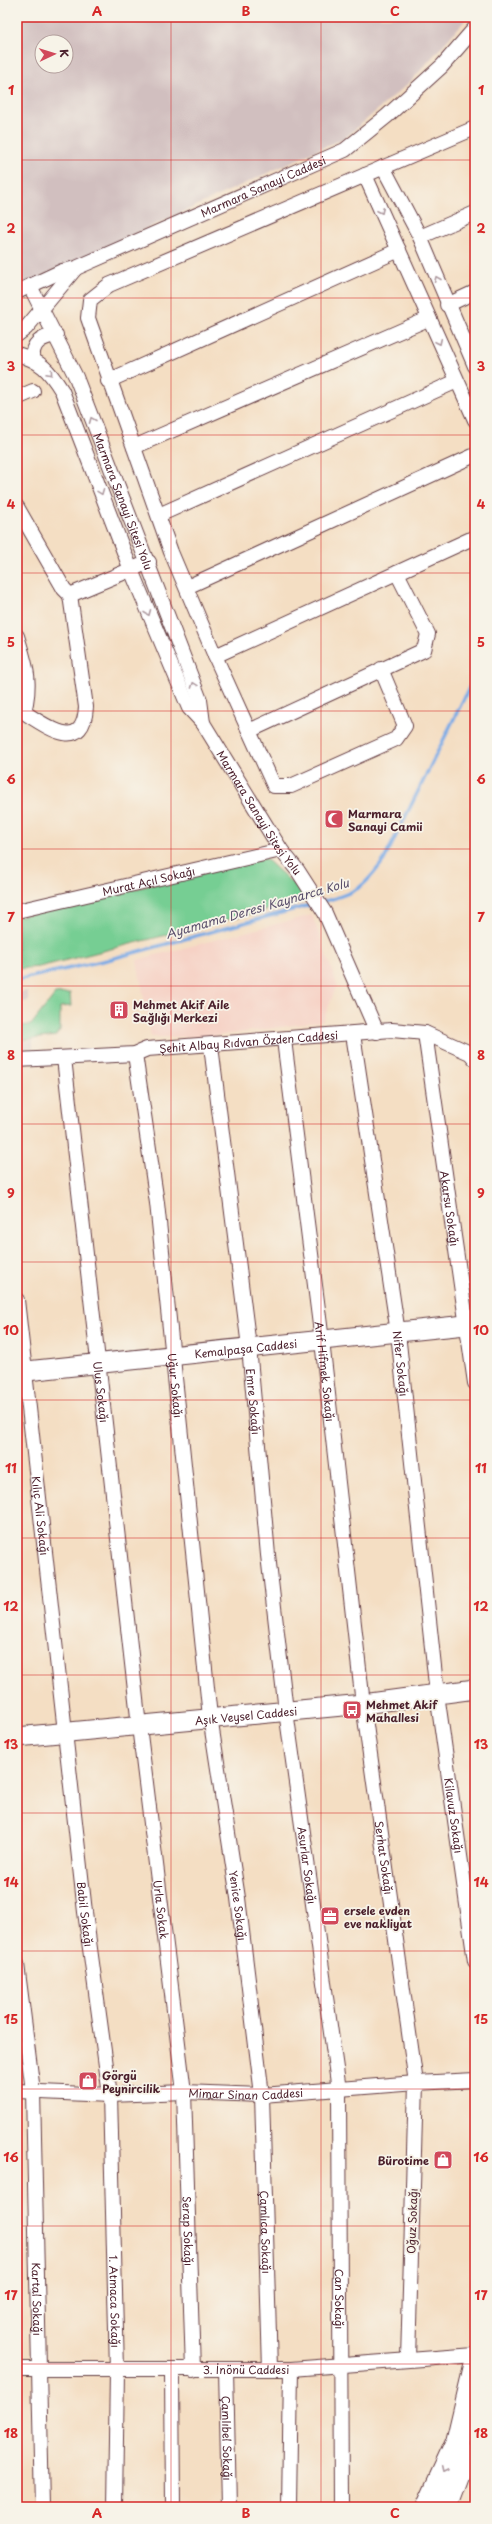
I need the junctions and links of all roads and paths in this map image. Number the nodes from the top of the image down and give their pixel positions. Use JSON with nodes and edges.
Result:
{"nodes":[{"id":1,"x":475,"y":28,"type":"edge"},
{"id":2,"x":475,"y":128,"type":"edge"},
{"id":3,"x":383,"y":168,"type":"junction"},
{"id":4,"x":364,"y":175,"type":"junction"},
{"id":5,"x":475,"y":213,"type":"edge"},
{"id":6,"x":420,"y":237,"type":"junction"},
{"id":7,"x":399,"y":250,"type":"junction"},
{"id":8,"x":76,"y":268,"type":"junction"},
{"id":9,"x":30,"y":286,"type":"junction"},
{"id":10,"x":17,"y":292,"type":"edge"},
{"id":11,"x":475,"y":292,"type":"edge"},
{"id":12,"x":447,"y":305,"type":"junction"},
{"id":13,"x":42,"y":307,"type":"junction"},
{"id":14,"x":428,"y":319,"type":"junction"},
{"id":15,"x":17,"y":335,"type":"edge"},
{"id":16,"x":56,"y":335,"type":"junction"},
{"id":17,"x":17,"y":354,"type":"edge"},
{"id":18,"x":33,"y":359,"type":"junction"},
{"id":19,"x":475,"y":366,"type":"edge"},
{"id":20,"x":108,"y":381,"type":"junction"},
{"id":21,"x":457,"y":381,"type":"junction"},
{"id":22,"x":34,"y":390,"type":"dead end"},
{"id":23,"x":17,"y":398,"type":"edge"},
{"id":24,"x":475,"y":420,"type":"edge"},
{"id":25,"x":134,"y":448,"type":"junction"},
{"id":26,"x":475,"y":455,"type":"edge"},
{"id":27,"x":17,"y":507,"type":"edge"},
{"id":28,"x":160,"y":515,"type":"junction"},
{"id":29,"x":475,"y":538,"type":"edge"},
{"id":30,"x":149,"y":562,"type":"junction"},
{"id":31,"x":130,"y":570,"type":"junction"},
{"id":32,"x":397,"y":573,"type":"junction"},
{"id":33,"x":187,"y":587,"type":"junction"},
{"id":34,"x":70,"y":595,"type":"junction"},
{"id":35,"x":17,"y":636,"type":"edge"},
{"id":36,"x":215,"y":656,"type":"junction"},
{"id":37,"x":381,"y":669,"type":"junction"},
{"id":38,"x":21,"y":710,"type":"edge"},
{"id":39,"x":203,"y":722,"type":"junction"},
{"id":40,"x":249,"y":731,"type":"junction"},
{"id":41,"x":281,"y":850,"type":"junction"},
{"id":42,"x":17,"y":911,"type":"edge"},
{"id":43,"x":377,"y":1032,"type":"junction"},
{"id":44,"x":425,"y":1033,"type":"junction"},
{"id":45,"x":353,"y":1034,"type":"junction"},
{"id":46,"x":284,"y":1040,"type":"junction"},
{"id":47,"x":211,"y":1046,"type":"junction"},
{"id":48,"x":135,"y":1054,"type":"junction"},
{"id":49,"x":64,"y":1058,"type":"junction"},
{"id":50,"x":475,"y":1059,"type":"edge"},
{"id":51,"x":17,"y":1060,"type":"edge"},
{"id":52,"x":17,"y":1300,"type":"edge"},
{"id":53,"x":472,"y":1324,"type":"edge"},
{"id":54,"x":398,"y":1332,"type":"junction"},
{"id":55,"x":322,"y":1341,"type":"junction"},
{"id":56,"x":249,"y":1347,"type":"junction"},
{"id":57,"x":174,"y":1355,"type":"junction"},
{"id":58,"x":100,"y":1363,"type":"junction"},
{"id":59,"x":21,"y":1371,"type":"edge"},
{"id":60,"x":475,"y":1383,"type":"edge"},
{"id":61,"x":475,"y":1689,"type":"edge"},
{"id":62,"x":437,"y":1694,"type":"junction"},
{"id":63,"x":363,"y":1704,"type":"junction"},
{"id":64,"x":286,"y":1711,"type":"junction"},
{"id":65,"x":210,"y":1717,"type":"junction"},
{"id":66,"x":139,"y":1726,"type":"junction"},
{"id":67,"x":65,"y":1732,"type":"junction"},
{"id":68,"x":17,"y":1737,"type":"edge"},
{"id":69,"x":475,"y":1961,"type":"edge"},
{"id":70,"x":17,"y":1964,"type":"edge"},
{"id":71,"x":475,"y":2080,"type":"edge"},
{"id":72,"x":416,"y":2083,"type":"junction"},
{"id":73,"x":339,"y":2090,"type":"junction"},
{"id":74,"x":17,"y":2091,"type":"edge"},
{"id":75,"x":33,"y":2091,"type":"junction"},
{"id":76,"x":184,"y":2092,"type":"junction"},
{"id":77,"x":110,"y":2095,"type":"junction"},
{"id":78,"x":262,"y":2095,"type":"junction"},
{"id":79,"x":475,"y":2355,"type":"edge"},
{"id":80,"x":408,"y":2359,"type":"junction"},
{"id":81,"x":341,"y":2366,"type":"junction"},
{"id":82,"x":475,"y":2366,"type":"edge"},
{"id":83,"x":270,"y":2368,"type":"junction"},
{"id":84,"x":17,"y":2369,"type":"edge"},
{"id":85,"x":40,"y":2369,"type":"junction"},
{"id":86,"x":226,"y":2369,"type":"junction"},
{"id":87,"x":291,"y":2369,"type":"junction"},
{"id":88,"x":117,"y":2370,"type":"junction"},
{"id":89,"x":194,"y":2370,"type":"junction"},
{"id":90,"x":172,"y":2371,"type":"junction"},
{"id":91,"x":475,"y":2408,"type":"edge"},
{"id":92,"x":475,"y":2458,"type":"edge"},
{"id":93,"x":42,"y":2507,"type":"edge"},
{"id":94,"x":115,"y":2507,"type":"edge"},
{"id":95,"x":174,"y":2507,"type":"edge"},
{"id":96,"x":229,"y":2507,"type":"edge"},
{"id":97,"x":289,"y":2507,"type":"edge"},
{"id":98,"x":341,"y":2507,"type":"edge"},
{"id":99,"x":427,"y":2507,"type":"edge"},
{"id":100,"x":446,"y":2507,"type":"edge"},
{"id":101,"x":459,"y":2507,"type":"edge"}],
"edges":[{"from":1,"to":8,"type":"street","name":"Marmara Sanayi Caddesi"},
{"from":2,"to":3,"type":"street"},
{"from":3,"to":4,"type":"street"},
{"from":3,"to":6,"type":"street"},
{"from":4,"to":7,"type":"street","one_way":true},
{"from":4,"to":20,"type":"street"},
{"from":5,"to":6,"type":"street"},
{"from":12,"to":6,"type":"street","one_way":true},
{"from":7,"to":14,"type":"street"},
{"from":7,"to":20,"type":"street"},
{"from":8,"to":9,"type":"street","name":"Marmara Sanayi Caddesi"},
{"from":8,"to":13,"type":"street"},
{"from":9,"to":10,"type":"street","name":"Marmara Sanayi Caddesi"},
{"from":9,"to":13,"type":"street","name":"Marmara Sanayi Sitesi Yolu"},
{"from":11,"to":12,"type":"street"},
{"from":12,"to":19,"type":"street"},
{"from":13,"to":15,"type":"street"},
{"from":13,"to":16,"type":"street","name":"Marmara Sanayi Sitesi Yolu"},
{"from":14,"to":21,"type":"street","one_way":true},
{"from":14,"to":25,"type":"street"},
{"from":16,"to":18,"type":"street"},
{"from":30,"to":16,"type":"street","name":"Marmara Sanayi Sitesi Yolu","one_way":true},
{"from":17,"to":18,"type":"street","name":"Marmara Sanayi Sitesi Yolu"},
{"from":18,"to":31,"type":"street","name":"Marmara Sanayi Sitesi Yolu","one_way":true},
{"from":20,"to":25,"type":"street"},
{"from":21,"to":24,"type":"street"},
{"from":21,"to":28,"type":"street"},
{"from":22,"to":23,"type":"street"},
{"from":25,"to":28,"type":"street"},
{"from":26,"to":33,"type":"street"},
{"from":27,"to":34,"type":"street"},
{"from":28,"to":33,"type":"street"},
{"from":29,"to":32,"type":"street"},
{"from":30,"to":31,"type":"street"},
{"from":39,"to":30,"type":"street","name":"Marmara Sanayi Sitesi Yolu","one_way":true},
{"from":31,"to":34,"type":"street"},
{"from":31,"to":39,"type":"street","name":"Marmara Sanayi Sitesi Yolu","one_way":true},
{"from":32,"to":36,"type":"street"},
{"from":32,"to":37,"type":"street"},
{"from":33,"to":36,"type":"street"},
{"from":34,"to":38,"type":"street"},
{"from":35,"to":38,"type":"street"},
{"from":36,"to":40,"type":"street"},
{"from":37,"to":40,"type":"street"},
{"from":37,"to":40,"type":"street"},
{"from":39,"to":41,"type":"street","name":"Marmara Sanayi Sitesi Yolu"},
{"from":41,"to":42,"type":"street","name":"Murat Açıl Sokağı"},
{"from":41,"to":43,"type":"street","name":"Marmara Sanayi Sitesi Yolu"},
{"from":43,"to":44,"type":"street","name":"Şehit Albay Rıdvan Özden Caddesi"},
{"from":43,"to":45,"type":"street","name":"Şehit Albay Rıdvan Özden Caddesi"},
{"from":44,"to":50,"type":"street","name":"Şehit Albay Rıdvan Özden Caddesi"},
{"from":44,"to":53,"type":"street","name":"Akarsu Sokağı"},
{"from":45,"to":46,"type":"street","name":"Şehit Albay Rıdvan Özden Caddesi"},
{"from":45,"to":54,"type":"street","name":"Nifer Sokağı"},
{"from":46,"to":47,"type":"street","name":"Şehit Albay Rıdvan Özden Caddesi"},
{"from":46,"to":55,"type":"street","name":"Arif Hifmek Sokağı"},
{"from":47,"to":48,"type":"street","name":"Şehit Albay Rıdvan Özden Caddesi"},
{"from":47,"to":56,"type":"street","name":"Emre Sokağı"},
{"from":48,"to":49,"type":"street","name":"Şehit Albay Rıdvan Özden Caddesi"},
{"from":48,"to":57,"type":"street","name":"Uğur Sokağı"},
{"from":49,"to":51,"type":"street","name":"Şehit Albay Rıdvan Özden Caddesi"},
{"from":49,"to":58,"type":"street","name":"Ulus Sokağı"},
{"from":52,"to":59,"type":"street","name":"Kılıç Ali Sokağı"},
{"from":53,"to":54,"type":"main road","name":"Kemalpaşa Caddesi"},
{"from":53,"to":60,"type":"street","name":"Akarsu Sokağı"},
{"from":54,"to":55,"type":"main road","name":"Kemalpaşa Caddesi"},
{"from":54,"to":62,"type":"street","name":"Nifer Sokağı"},
{"from":55,"to":56,"type":"main road","name":"Kemalpaşa Caddesi"},
{"from":55,"to":63,"type":"street","name":"Arif Hifmek Sokağı"},
{"from":56,"to":57,"type":"main road","name":"Kemalpaşa Caddesi"},
{"from":56,"to":64,"type":"street","name":"Emre Sokağı"},
{"from":57,"to":58,"type":"main road","name":"Kemalpaşa Caddesi"},
{"from":57,"to":65,"type":"street","name":"Uğur Sokağı"},
{"from":58,"to":59,"type":"main road","name":"Kemalpaşa Caddesi"},
{"from":58,"to":66,"type":"street","name":"Ulus Sokağı"},
{"from":59,"to":67,"type":"street","name":"Kılıç Ali Sokağı"},
{"from":61,"to":62,"type":"main road","name":"Aşık Veysel Caddesi"},
{"from":62,"to":63,"type":"main road","name":"Aşık Veysel Caddesi"},
{"from":62,"to":69,"type":"street","name":"Kilavuz Sokağı"},
{"from":63,"to":64,"type":"main road","name":"Aşık Veysel Caddesi"},
{"from":63,"to":72,"type":"street","name":"Serhat Sokağı"},
{"from":64,"to":65,"type":"main road","name":"Aşık Veysel Caddesi"},
{"from":64,"to":73,"type":"street","name":"Asurlar Sokağı"},
{"from":65,"to":66,"type":"main road","name":"Aşık Veysel Caddesi"},
{"from":65,"to":78,"type":"street","name":"Yenice Sokağı"},
{"from":66,"to":67,"type":"main road","name":"Aşık Veysel Caddesi"},
{"from":66,"to":76,"type":"street","name":"Urla Sokak"},
{"from":67,"to":68,"type":"main road","name":"Aşık Veysel Caddesi"},
{"from":67,"to":77,"type":"street","name":"Babil Sokağı"},
{"from":70,"to":75,"type":"street","name":"Kartal Sokağı"},
{"from":71,"to":72,"type":"street","name":"Mimar Sinan Caddesi"},
{"from":72,"to":73,"type":"street","name":"Mimar Sinan Caddesi"},
{"from":72,"to":80,"type":"street","name":"Oğuz Sokağı"},
{"from":73,"to":78,"type":"street","name":"Mimar Sinan Caddesi"},
{"from":73,"to":81,"type":"street","name":"Can Sokağı"},
{"from":74,"to":75,"type":"street","name":"Mimar Sinan Caddesi"},
{"from":75,"to":77,"type":"street","name":"Mimar Sinan Caddesi"},
{"from":75,"to":85,"type":"street","name":"Kartal Sokağı"},
{"from":76,"to":77,"type":"street","name":"Mimar Sinan Caddesi"},
{"from":76,"to":78,"type":"street","name":"Mimar Sinan Caddesi"},
{"from":76,"to":89,"type":"street","name":"Serap Sokağı"},
{"from":77,"to":88,"type":"street","name":"1. Atmaca Sokağı"},
{"from":78,"to":83,"type":"street","name":"Çamlıca Sokağı"},
{"from":79,"to":80,"type":"street","name":"3. İnönü Caddesi"},
{"from":80,"to":81,"type":"street","name":"3. İnönü Caddesi"},
{"from":81,"to":87,"type":"street","name":"3. İnönü Caddesi"},
{"from":81,"to":98,"type":"street","name":"Can Sokağı"},
{"from":82,"to":99,"type":"main road","one_way":true},
{"from":83,"to":86,"type":"street","name":"3. İnönü Caddesi"},
{"from":83,"to":87,"type":"street","name":"3. İnönü Caddesi"},
{"from":84,"to":85,"type":"street","name":"3. İnönü Caddesi"},
{"from":85,"to":88,"type":"street","name":"3. İnönü Caddesi"},
{"from":85,"to":93,"type":"street","name":"Kartal Sokağı"},
{"from":86,"to":89,"type":"street","name":"3. İnönü Caddesi"},
{"from":86,"to":96,"type":"street","name":"Çamlıbel Sokağı"},
{"from":87,"to":97,"type":"street"},
{"from":88,"to":90,"type":"street","name":"3. İnönü Caddesi"},
{"from":88,"to":94,"type":"street","name":"1. Atmaca Sokağı"},
{"from":89,"to":90,"type":"street","name":"3. İnönü Caddesi"},
{"from":90,"to":95,"type":"street"},
{"from":91,"to":100,"type":"main road"},
{"from":92,"to":101,"type":"main road"}]}
